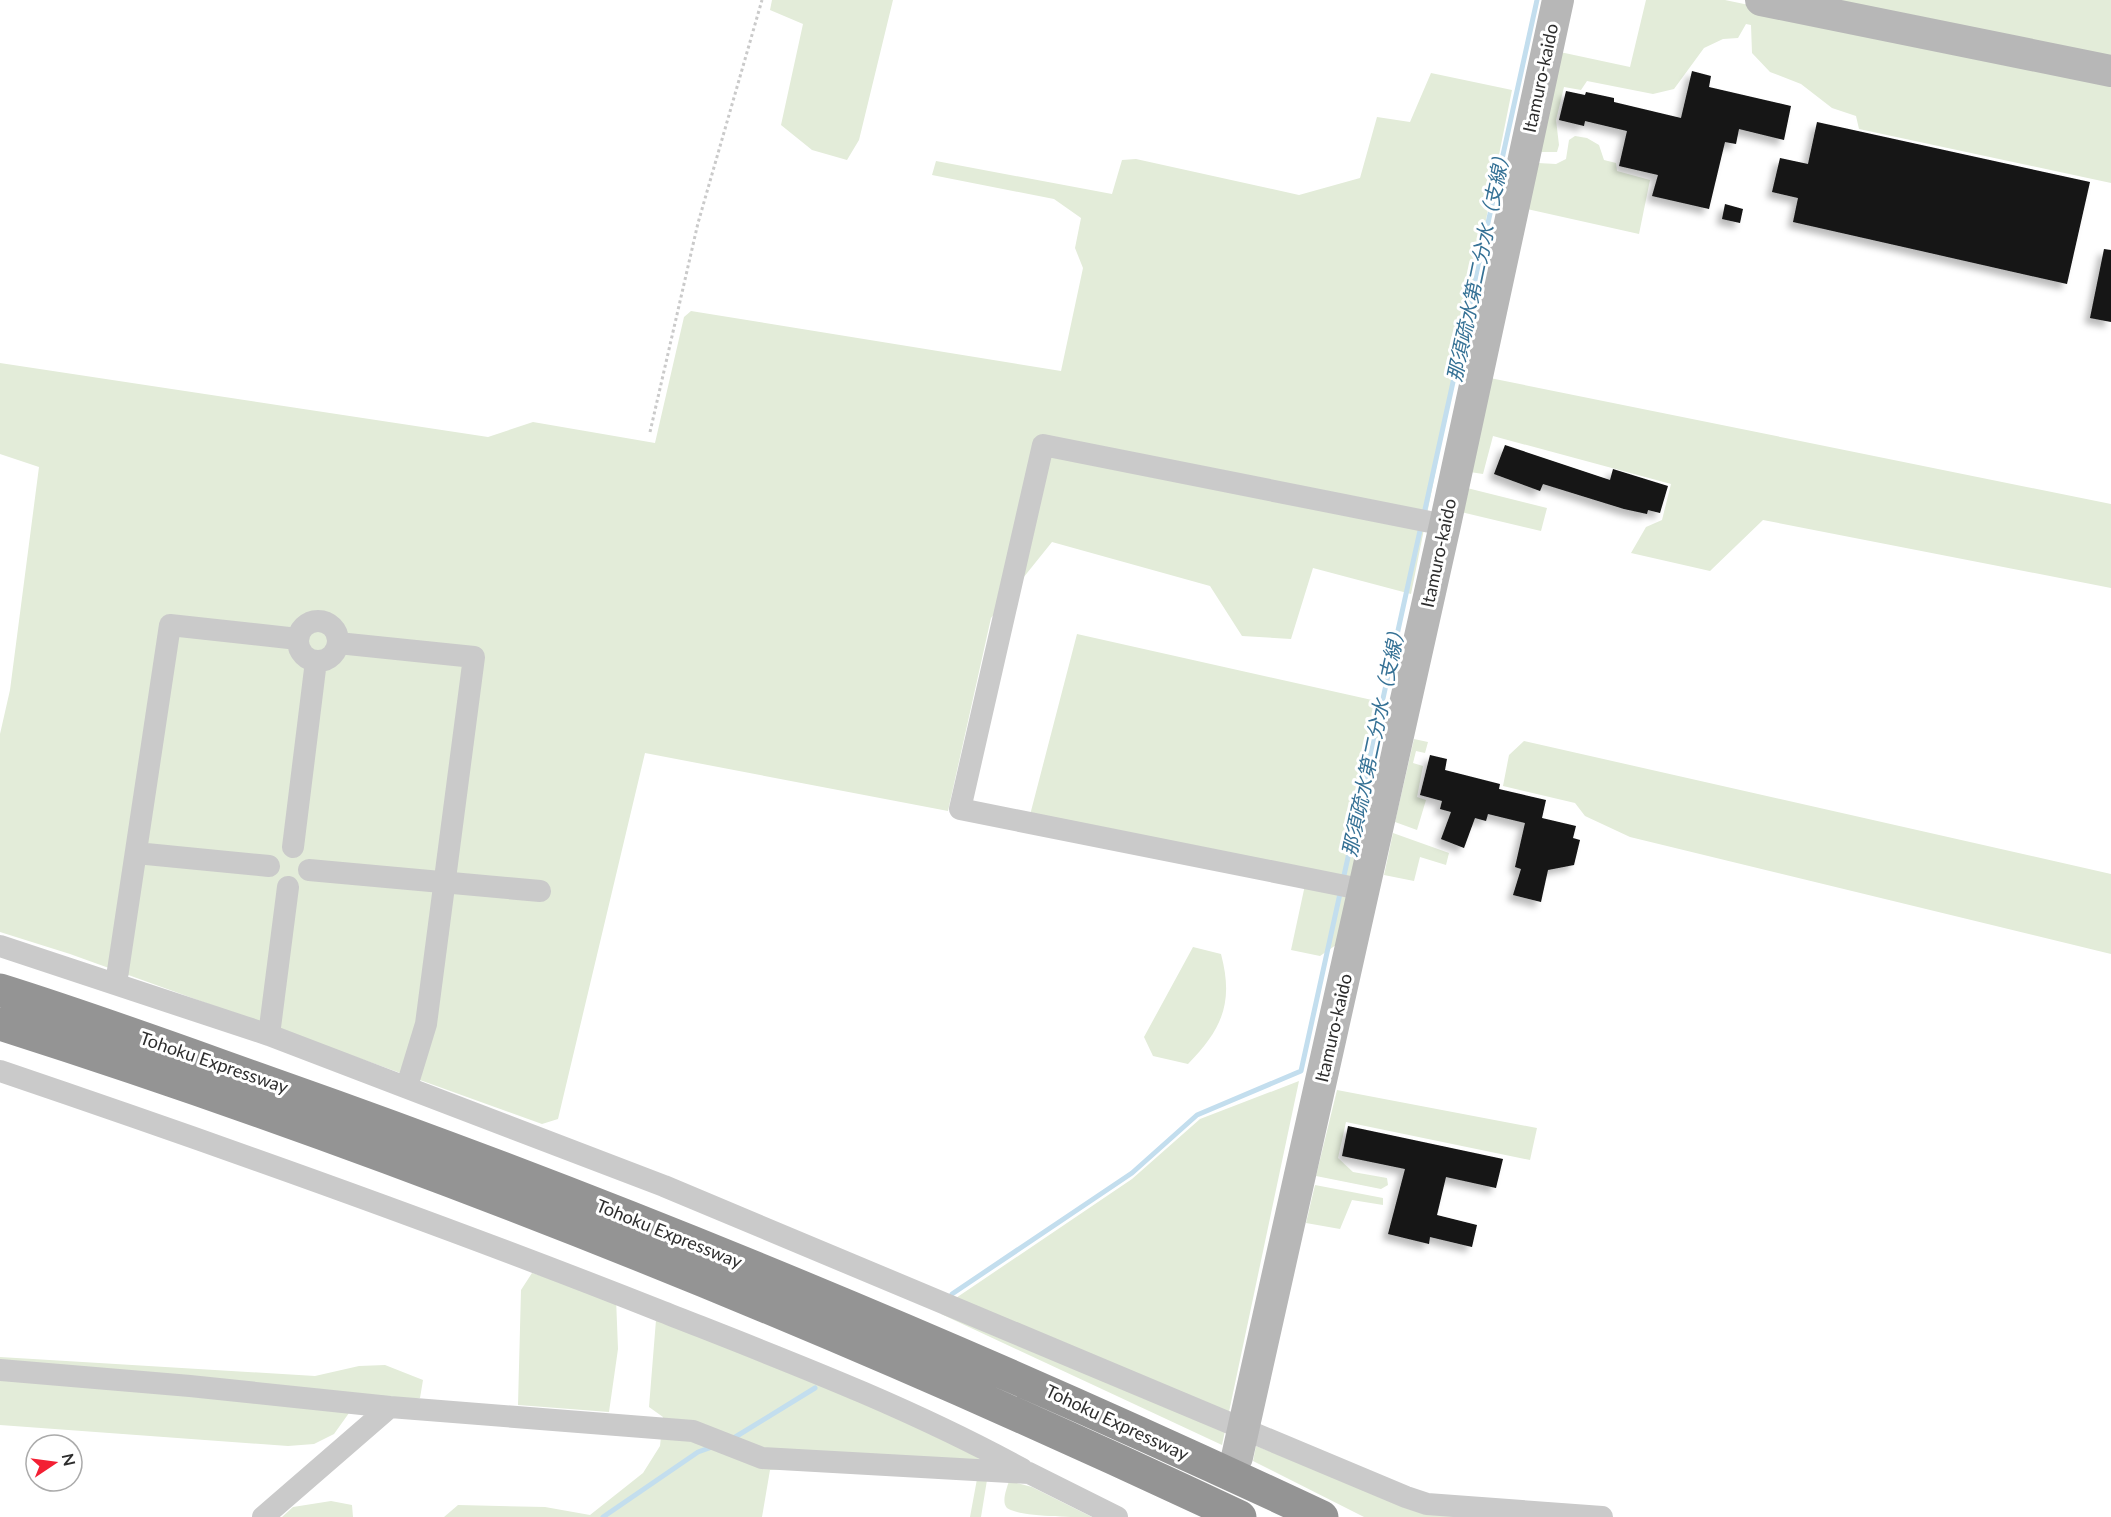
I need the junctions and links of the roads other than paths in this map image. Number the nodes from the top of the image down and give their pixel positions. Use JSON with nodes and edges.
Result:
{"nodes":[{"id":1,"x":1558,"y":0,"type":"edge"},
{"id":2,"x":1761,"y":0,"type":"edge"},
{"id":3,"x":2111,"y":71,"type":"edge"},
{"id":4,"x":1445,"y":525,"type":"junction"},
{"id":5,"x":298,"y":639,"type":"junction"},
{"id":6,"x":338,"y":643,"type":"junction"},
{"id":7,"x":316,"y":661,"type":"junction"},
{"id":8,"x":293,"y":847,"type":"junction"},
{"id":9,"x":136,"y":853,"type":"junction"},
{"id":10,"x":269,"y":866,"type":"junction"},
{"id":11,"x":309,"y":870,"type":"junction"},
{"id":12,"x":444,"y":882,"type":"junction"},
{"id":13,"x":288,"y":887,"type":"junction"},
{"id":14,"x":1365,"y":890,"type":"junction"},
{"id":15,"x":540,"y":891,"type":"dead end"},
{"id":16,"x":0,"y":946,"type":"edge"},
{"id":17,"x":116,"y":984,"type":"junction"},
{"id":18,"x":0,"y":990,"type":"edge"},
{"id":19,"x":0,"y":1024,"type":"edge"},
{"id":20,"x":269,"y":1035,"type":"junction"},
{"id":21,"x":0,"y":1071,"type":"edge"},
{"id":22,"x":407,"y":1086,"type":"junction"},
{"id":23,"x":0,"y":1370,"type":"edge"},
{"id":24,"x":390,"y":1407,"type":"junction"},
{"id":25,"x":1240,"y":1442,"type":"junction"},
{"id":26,"x":1029,"y":1473,"type":"junction"},
{"id":27,"x":263,"y":1517,"type":"edge"},
{"id":28,"x":1117,"y":1517,"type":"edge"},
{"id":29,"x":1240,"y":1517,"type":"edge"},
{"id":30,"x":1322,"y":1517,"type":"edge"},
{"id":31,"x":1602,"y":1517,"type":"edge"}],
"edges":[{"from":1,"to":4,"type":"main road","name":"Itamuro-kaido"},
{"from":2,"to":3,"type":"main road"},
{"from":4,"to":14,"type":"main road","name":"Itamuro-kaido"},
{"from":4,"to":14,"type":"street"},
{"from":5,"to":6,"type":"street"},
{"from":5,"to":7,"type":"street"},
{"from":5,"to":9,"type":"street"},
{"from":6,"to":7,"type":"street"},
{"from":6,"to":12,"type":"street"},
{"from":7,"to":8,"type":"street"},
{"from":8,"to":10,"type":"street"},
{"from":8,"to":11,"type":"street"},
{"from":9,"to":10,"type":"street"},
{"from":9,"to":17,"type":"street"},
{"from":10,"to":13,"type":"street"},
{"from":11,"to":12,"type":"street"},
{"from":11,"to":13,"type":"street"},
{"from":12,"to":15,"type":"street"},
{"from":12,"to":22,"type":"street"},
{"from":13,"to":20,"type":"street"},
{"from":14,"to":25,"type":"main road","name":"Itamuro-kaido"},
{"from":16,"to":17,"type":"street"},
{"from":17,"to":20,"type":"street"},
{"from":18,"to":30,"type":"highway","name":"Tohoku Expressway"},
{"from":19,"to":29,"type":"highway","name":"Tohoku Expressway"},
{"from":20,"to":22,"type":"street"},
{"from":21,"to":26,"type":"street"},
{"from":22,"to":25,"type":"street"},
{"from":23,"to":24,"type":"street"},
{"from":24,"to":26,"type":"street"},
{"from":24,"to":27,"type":"street"},
{"from":25,"to":31,"type":"street"},
{"from":26,"to":28,"type":"street"}]}
